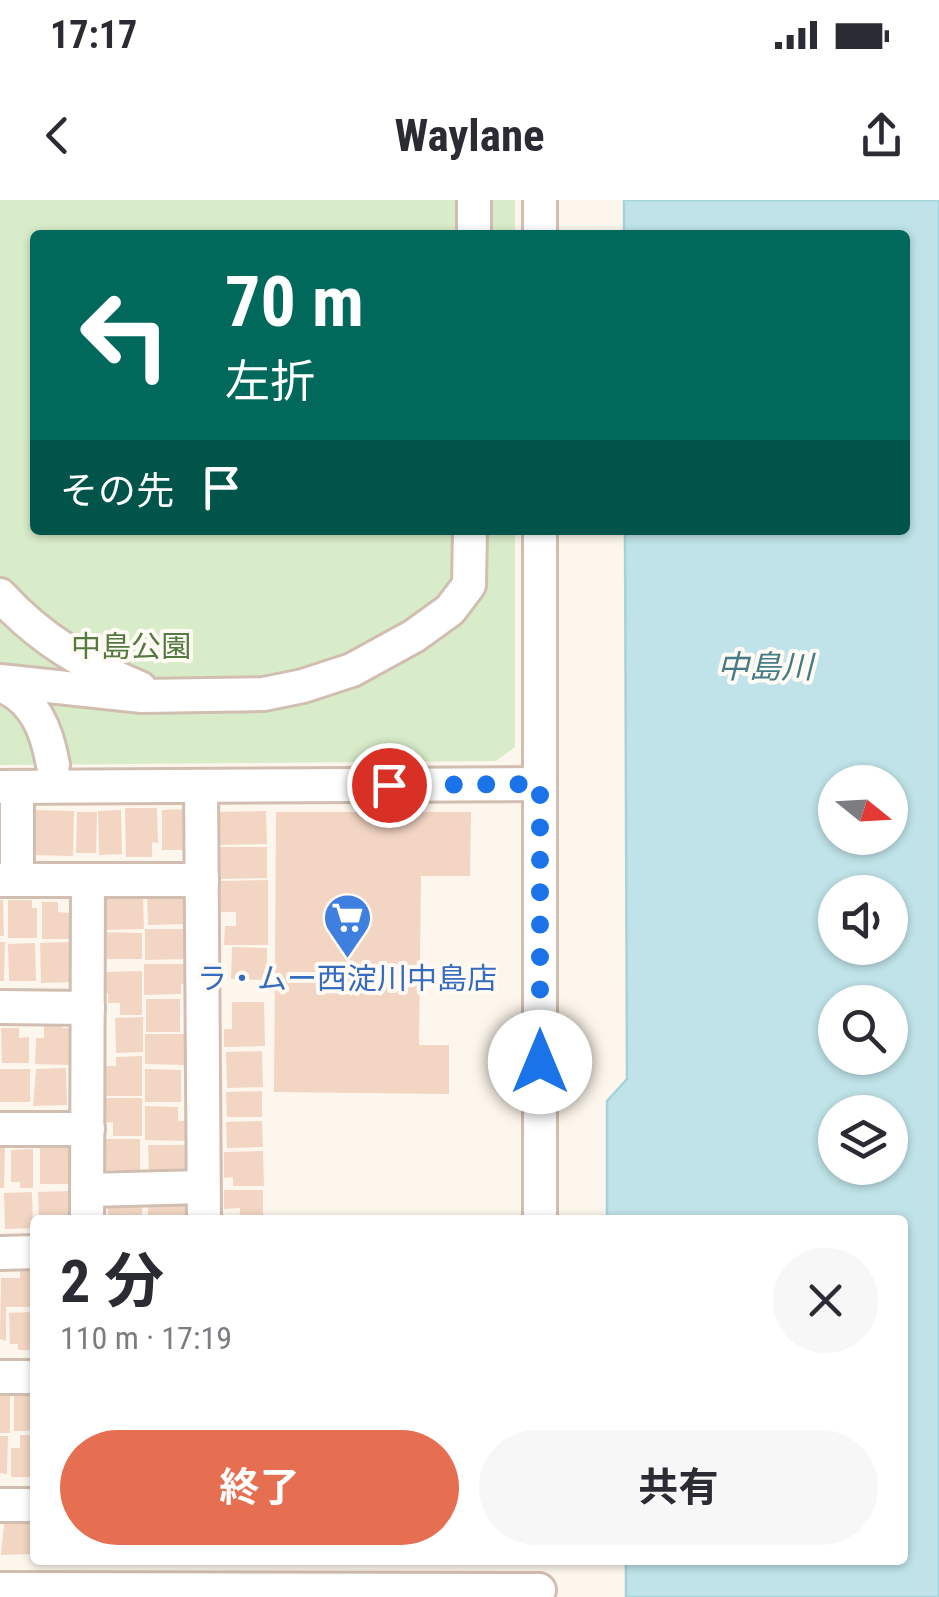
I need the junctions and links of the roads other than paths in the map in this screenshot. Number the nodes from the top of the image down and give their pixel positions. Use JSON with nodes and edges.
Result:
{"nodes":[{"id":1,"x":474,"y":200,"type":"edge"},
{"id":2,"x":540,"y":200,"type":"edge"},
{"id":3,"x":474,"y":230,"type":"edge"},
{"id":4,"x":540,"y":230,"type":"edge"},
{"id":5,"x":470,"y":535,"type":"edge"},
{"id":6,"x":540,"y":535,"type":"edge"},
{"id":7,"x":0,"y":595,"type":"edge"},
{"id":8,"x":0,"y":683,"type":"edge"},
{"id":9,"x":158,"y":696,"type":"junction"},
{"id":10,"x":54,"y":764,"type":"dead end"},
{"id":11,"x":540,"y":784,"type":"junction"},
{"id":12,"x":201,"y":786,"type":"junction"},
{"id":13,"x":8,"y":787,"type":"edge"},
{"id":14,"x":9,"y":880,"type":"edge"},
{"id":15,"x":88,"y":880,"type":"junction"},
{"id":16,"x":202,"y":880,"type":"junction"},
{"id":17,"x":0,"y":1008,"type":"edge"},
{"id":18,"x":88,"y":1008,"type":"junction"},
{"id":19,"x":88,"y":1129,"type":"junction"},
{"id":20,"x":0,"y":1130,"type":"edge"},
{"id":21,"x":203,"y":1204,"type":"edge"},
{"id":22,"x":87,"y":1205,"type":"edge"},
{"id":23,"x":540,"y":1215,"type":"edge"},
{"id":24,"x":30,"y":1252,"type":"edge"},
{"id":25,"x":0,"y":1253,"type":"edge"},
{"id":26,"x":0,"y":1376,"type":"edge"},
{"id":27,"x":30,"y":1377,"type":"edge"},
{"id":28,"x":0,"y":1504,"type":"edge"},
{"id":29,"x":30,"y":1505,"type":"edge"},
{"id":30,"x":539,"y":1582,"type":"edge"},
{"id":31,"x":220,"y":1583,"type":"edge"},
{"id":32,"x":0,"y":1589,"type":"edge"}],
"edges":[{"from":1,"to":3,"type":"street"},
{"from":2,"to":4,"type":"street"},
{"from":5,"to":9,"type":"street"},
{"from":6,"to":11,"type":"street"},
{"from":7,"to":9,"type":"street"},
{"from":8,"to":9,"type":"street"},
{"from":8,"to":10,"type":"street"},
{"from":11,"to":12,"type":"street"},
{"from":11,"to":23,"type":"street"},
{"from":12,"to":13,"type":"street"},
{"from":12,"to":16,"type":"street"},
{"from":13,"to":14,"type":"street"},
{"from":14,"to":15,"type":"street"},
{"from":15,"to":16,"type":"street"},
{"from":15,"to":18,"type":"street"},
{"from":16,"to":21,"type":"street"},
{"from":17,"to":18,"type":"street"},
{"from":18,"to":19,"type":"street"},
{"from":19,"to":20,"type":"street"},
{"from":19,"to":22,"type":"street"},
{"from":21,"to":22,"type":"street"},
{"from":24,"to":25,"type":"street"},
{"from":26,"to":27,"type":"street"},
{"from":28,"to":29,"type":"street"},
{"from":30,"to":31,"type":"street"},
{"from":31,"to":32,"type":"street"}]}
